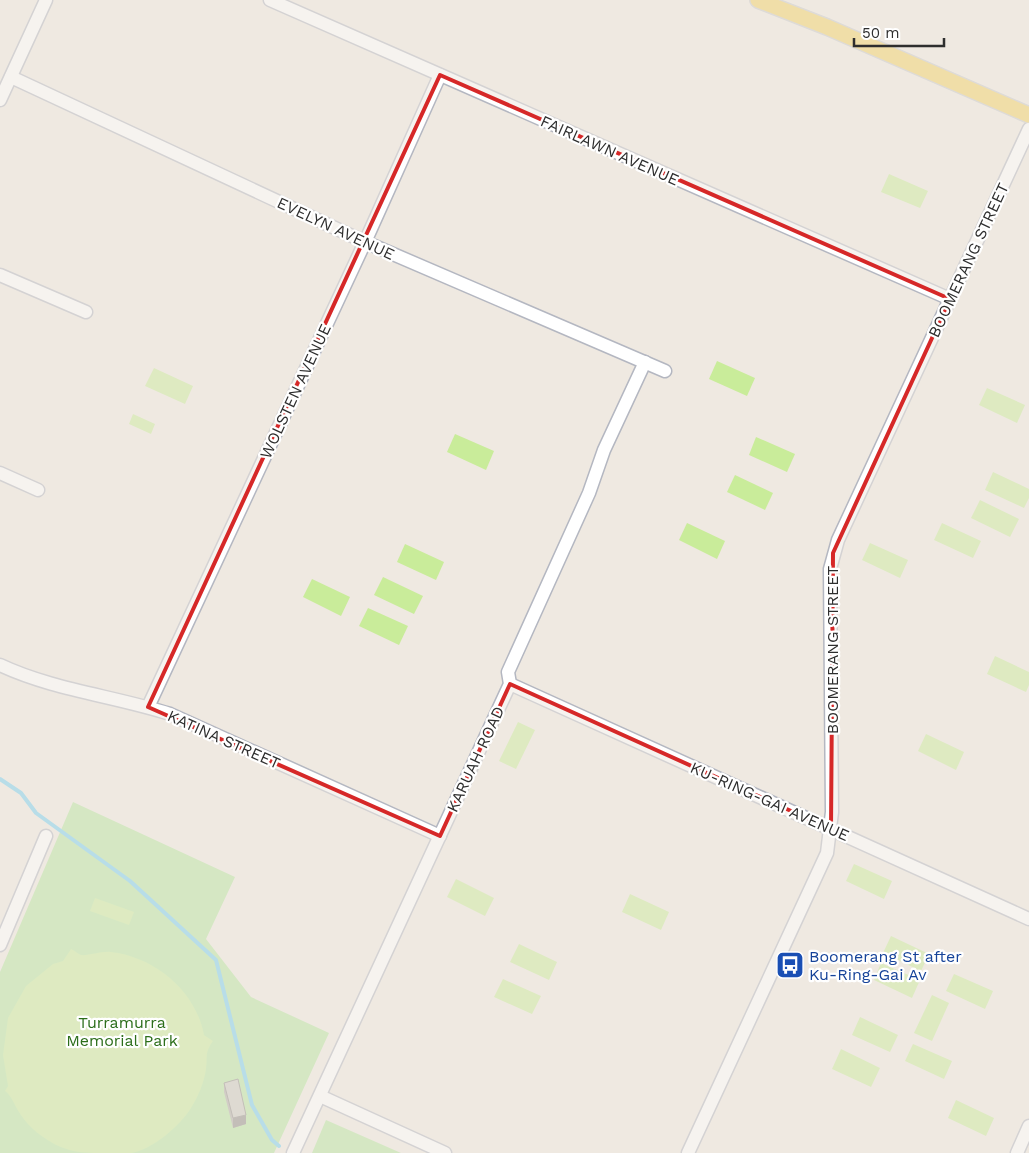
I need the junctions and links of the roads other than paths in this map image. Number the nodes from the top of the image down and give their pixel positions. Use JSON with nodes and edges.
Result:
{"nodes":[{"id":1,"x":46,"y":0,"type":"edge"},
{"id":2,"x":270,"y":0,"type":"edge"},
{"id":3,"x":758,"y":0,"type":"edge"},
{"id":4,"x":440,"y":75,"type":"junction"},
{"id":5,"x":11,"y":77,"type":"junction"},
{"id":6,"x":0,"y":100,"type":"edge"},
{"id":7,"x":1029,"y":115,"type":"edge"},
{"id":8,"x":1029,"y":129,"type":"edge"},
{"id":9,"x":365,"y":242,"type":"junction"},
{"id":10,"x":0,"y":275,"type":"edge"},
{"id":11,"x":950,"y":299,"type":"junction"},
{"id":12,"x":86,"y":312,"type":"dead end"},
{"id":13,"x":645,"y":362,"type":"junction"},
{"id":14,"x":665,"y":371,"type":"dead end"},
{"id":15,"x":0,"y":473,"type":"edge"},
{"id":16,"x":38,"y":490,"type":"dead end"},
{"id":17,"x":0,"y":665,"type":"edge"},
{"id":18,"x":510,"y":684,"type":"junction"},
{"id":19,"x":148,"y":707,"type":"junction"},
{"id":20,"x":831,"y":829,"type":"junction"},
{"id":21,"x":46,"y":836,"type":"dead end"},
{"id":22,"x":440,"y":836,"type":"junction"},
{"id":23,"x":1029,"y":919,"type":"edge"},
{"id":24,"x":0,"y":945,"type":"edge"},
{"id":25,"x":320,"y":1096,"type":"junction"},
{"id":26,"x":1029,"y":1126,"type":"edge"},
{"id":27,"x":293,"y":1153,"type":"edge"},
{"id":28,"x":445,"y":1153,"type":"edge"},
{"id":29,"x":688,"y":1153,"type":"edge"},
{"id":30,"x":1017,"y":1153,"type":"edge"}],
"edges":[{"from":1,"to":5,"type":"street"},
{"from":2,"to":4,"type":"street","name":"FAIRLAWN AVENUE"},
{"from":3,"to":7,"type":"main road"},
{"from":4,"to":9,"type":"street","name":"WOLSTEN AVENUE"},
{"from":4,"to":11,"type":"street","name":"FAIRLAWN AVENUE"},
{"from":5,"to":6,"type":"street"},
{"from":5,"to":9,"type":"street","name":"EVELYN AVENUE"},
{"from":8,"to":11,"type":"street","name":"BOOMERANG STREET"},
{"from":9,"to":13,"type":"street","name":"EVELYN AVENUE"},
{"from":9,"to":19,"type":"street","name":"WOLSTEN AVENUE"},
{"from":10,"to":12,"type":"street"},
{"from":11,"to":20,"type":"street","name":"BOOMERANG STREET"},
{"from":13,"to":14,"type":"street","name":"EVELYN AVENUE"},
{"from":13,"to":18,"type":"street","name":"KARUAH ROAD"},
{"from":15,"to":16,"type":"street"},
{"from":17,"to":19,"type":"street","name":"KATINA STREET"},
{"from":18,"to":20,"type":"street","name":"KU-RING-GAI AVENUE"},
{"from":18,"to":22,"type":"street","name":"KARUAH ROAD"},
{"from":19,"to":22,"type":"street","name":"KATINA STREET"},
{"from":20,"to":23,"type":"street","name":"KU-RING-GAI AVENUE"},
{"from":20,"to":29,"type":"street","name":"BOOMERANG STREET"},
{"from":21,"to":24,"type":"street"},
{"from":22,"to":25,"type":"street","name":"KARUAH ROAD"},
{"from":25,"to":27,"type":"street","name":"KARUAH ROAD"},
{"from":25,"to":28,"type":"street"},
{"from":26,"to":30,"type":"street"}]}
